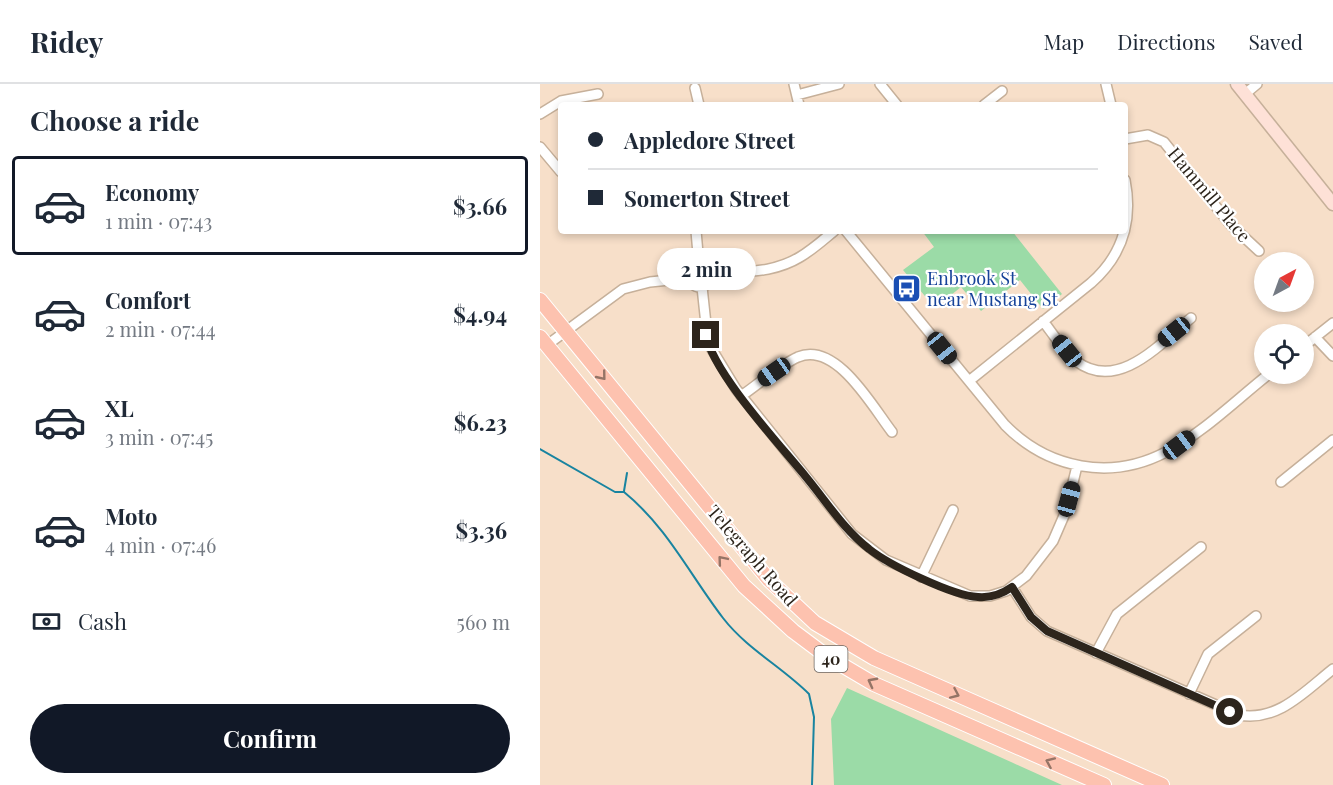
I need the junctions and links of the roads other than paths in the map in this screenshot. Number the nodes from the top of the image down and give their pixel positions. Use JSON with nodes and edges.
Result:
{"nodes":[{"id":1,"x":794,"y":84,"type":"edge"},
{"id":2,"x":839,"y":84,"type":"edge"},
{"id":3,"x":880,"y":84,"type":"edge"},
{"id":4,"x":1106,"y":84,"type":"edge"},
{"id":5,"x":1257,"y":84,"type":"edge"},
{"id":6,"x":695,"y":88,"type":"dead end"},
{"id":7,"x":1241,"y":89,"type":"edge"},
{"id":8,"x":1002,"y":91,"type":"dead end"},
{"id":9,"x":598,"y":94,"type":"dead end"},
{"id":10,"x":797,"y":95,"type":"junction"},
{"id":11,"x":559,"y":102,"type":"edge"},
{"id":12,"x":698,"y":102,"type":"edge"},
{"id":13,"x":798,"y":102,"type":"edge"},
{"id":14,"x":895,"y":102,"type":"edge"},
{"id":15,"x":988,"y":102,"type":"edge"},
{"id":16,"x":1110,"y":102,"type":"edge"},
{"id":17,"x":558,"y":103,"type":"edge"},
{"id":18,"x":540,"y":114,"type":"edge"},
{"id":19,"x":1128,"y":138,"type":"edge"},
{"id":20,"x":540,"y":147,"type":"edge"},
{"id":21,"x":558,"y":168,"type":"edge"},
{"id":22,"x":1333,"y":204,"type":"edge"},
{"id":23,"x":696,"y":234,"type":"edge"},
{"id":24,"x":830,"y":234,"type":"edge"},
{"id":25,"x":848,"y":234,"type":"edge"},
{"id":26,"x":1125,"y":234,"type":"edge"},
{"id":27,"x":1259,"y":251,"type":"dead end"},
{"id":28,"x":699,"y":265,"type":"junction"},
{"id":29,"x":711,"y":275,"type":"junction"},
{"id":30,"x":689,"y":278,"type":"junction"},
{"id":31,"x":702,"y":287,"type":"junction"},
{"id":32,"x":540,"y":300,"type":"edge"},
{"id":33,"x":1191,"y":318,"type":"dead end"},
{"id":34,"x":1043,"y":321,"type":"junction"},
{"id":35,"x":1333,"y":323,"type":"edge"},
{"id":36,"x":565,"y":331,"type":"junction"},
{"id":37,"x":1315,"y":337,"type":"joint"},
{"id":38,"x":543,"y":341,"type":"edge"},
{"id":39,"x":1333,"y":356,"type":"edge"},
{"id":40,"x":969,"y":381,"type":"junction"},
{"id":41,"x":1256,"y":384,"type":"edge"},
{"id":42,"x":741,"y":396,"type":"junction"},
{"id":43,"x":892,"y":432,"type":"dead end"},
{"id":44,"x":1333,"y":440,"type":"edge"},
{"id":45,"x":1077,"y":466,"type":"junction"},
{"id":46,"x":1281,"y":482,"type":"dead end"},
{"id":47,"x":953,"y":510,"type":"dead end"},
{"id":48,"x":1201,"y":547,"type":"dead end"},
{"id":49,"x":921,"y":577,"type":"junction"},
{"id":50,"x":1012,"y":587,"type":"junction"},
{"id":51,"x":1256,"y":616,"type":"dead end"},
{"id":52,"x":1096,"y":653,"type":"junction"},
{"id":53,"x":1333,"y":669,"type":"edge"},
{"id":54,"x":1189,"y":694,"type":"junction"},
{"id":55,"x":1104,"y":785,"type":"edge"},
{"id":56,"x":1162,"y":785,"type":"edge"}],
"edges":[{"from":1,"to":10,"type":"street"},
{"from":2,"to":10,"type":"street"},
{"from":3,"to":14,"type":"street"},
{"from":4,"to":16,"type":"street"},
{"from":5,"to":7,"type":"street"},
{"from":6,"to":12,"type":"street"},
{"from":7,"to":22,"type":"street"},
{"from":8,"to":15,"type":"street"},
{"from":9,"to":11,"type":"street"},
{"from":10,"to":13,"type":"street"},
{"from":17,"to":18,"type":"street"},
{"from":19,"to":27,"type":"street","name":"Hammill Place"},
{"from":20,"to":21,"type":"street"},
{"from":23,"to":28,"type":"street"},
{"from":24,"to":29,"type":"street"},
{"from":25,"to":40,"type":"street"},
{"from":26,"to":34,"type":"street"},
{"from":28,"to":29,"type":"street"},
{"from":28,"to":30,"type":"street"},
{"from":29,"to":31,"type":"street"},
{"from":30,"to":31,"type":"street"},
{"from":30,"to":36,"type":"street"},
{"from":31,"to":42,"type":"street"},
{"from":32,"to":36,"type":"main road","name":"Telegraph Road","number":"40"},
{"from":33,"to":34,"type":"street"},
{"from":34,"to":40,"type":"street"},
{"from":35,"to":37,"type":"street"},
{"from":36,"to":38,"type":"street"},
{"from":36,"to":56,"type":"main road","name":"Telegraph Road","number":"40","one_way":true},
{"from":37,"to":39,"type":"street"},
{"from":55,"to":38,"type":"main road","name":"Telegraph Road","number":"40","one_way":true},
{"from":40,"to":45,"type":"street"},
{"from":41,"to":45,"type":"street"},
{"from":42,"to":43,"type":"street"},
{"from":42,"to":49,"type":"street"},
{"from":44,"to":46,"type":"street"},
{"from":45,"to":50,"type":"street"},
{"from":47,"to":49,"type":"street"},
{"from":48,"to":52,"type":"street"},
{"from":49,"to":50,"type":"street"},
{"from":50,"to":52,"type":"street"},
{"from":51,"to":54,"type":"street"},
{"from":52,"to":54,"type":"street"},
{"from":53,"to":54,"type":"street"}]}
